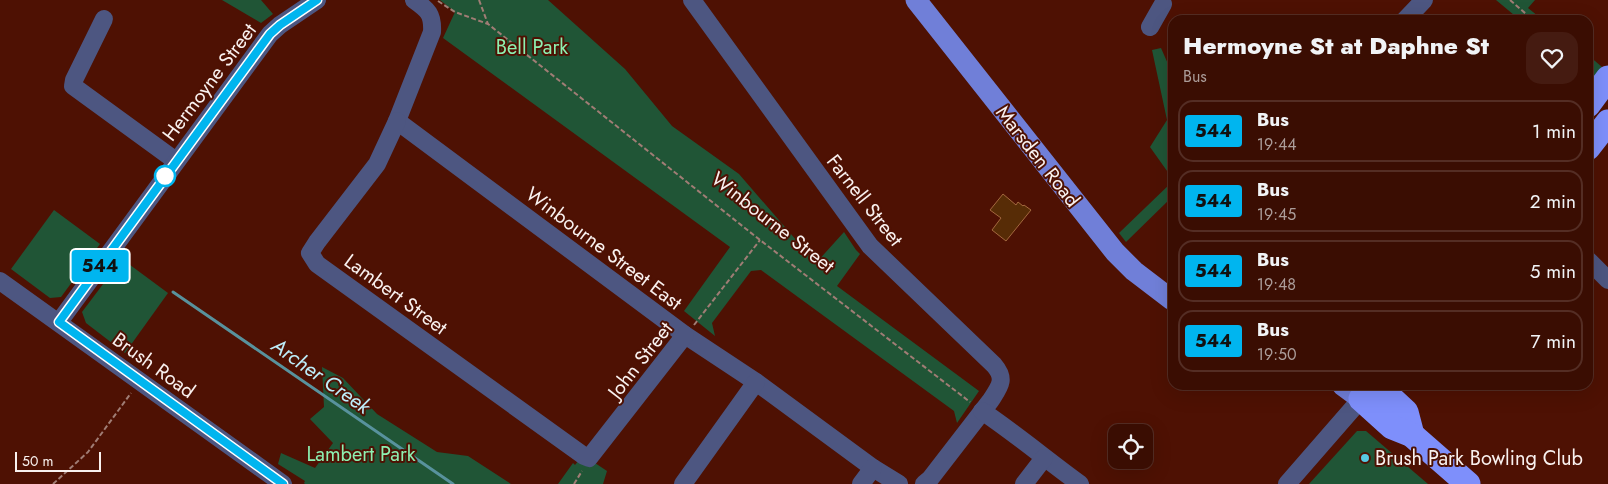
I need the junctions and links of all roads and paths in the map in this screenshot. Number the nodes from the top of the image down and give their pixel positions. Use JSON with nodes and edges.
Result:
{"nodes":[{"id":1,"x":317,"y":0,"type":"edge"},
{"id":2,"x":414,"y":0,"type":"edge"},
{"id":3,"x":438,"y":0,"type":"edge"},
{"id":4,"x":478,"y":0,"type":"edge"},
{"id":5,"x":692,"y":0,"type":"edge"},
{"id":6,"x":916,"y":0,"type":"edge"},
{"id":7,"x":1424,"y":0,"type":"edge"},
{"id":8,"x":1510,"y":0,"type":"edge"},
{"id":9,"x":1163,"y":1,"type":"edge"},
{"id":10,"x":1410,"y":15,"type":"edge"},
{"id":11,"x":1527,"y":15,"type":"edge"},
{"id":12,"x":104,"y":19,"type":"dead end"},
{"id":13,"x":488,"y":24,"type":"junction"},
{"id":14,"x":1150,"y":27,"type":"dead end"},
{"id":15,"x":1608,"y":78,"type":"edge"},
{"id":16,"x":1593,"y":98,"type":"edge"},
{"id":17,"x":397,"y":121,"type":"junction"},
{"id":18,"x":1608,"y":122,"type":"edge"},
{"id":19,"x":1593,"y":142,"type":"edge"},
{"id":20,"x":176,"y":161,"type":"junction"},
{"id":21,"x":760,"y":240,"type":"junction"},
{"id":22,"x":1593,"y":265,"type":"edge"},
{"id":23,"x":1608,"y":280,"type":"edge"},
{"id":24,"x":0,"y":281,"type":"edge"},
{"id":25,"x":1168,"y":297,"type":"edge"},
{"id":26,"x":59,"y":322,"type":"junction"},
{"id":27,"x":685,"y":335,"type":"junction"},
{"id":28,"x":140,"y":381,"type":"junction"},
{"id":29,"x":756,"y":382,"type":"junction"},
{"id":30,"x":1365,"y":390,"type":"edge"},
{"id":31,"x":1370,"y":390,"type":"edge"},
{"id":32,"x":982,"y":411,"type":"junction"},
{"id":33,"x":590,"y":458,"type":"joint"},
{"id":34,"x":1044,"y":458,"type":"junction"},
{"id":35,"x":873,"y":468,"type":"junction"},
{"id":36,"x":53,"y":484,"type":"edge"},
{"id":37,"x":283,"y":484,"type":"edge"},
{"id":38,"x":684,"y":484,"type":"edge"},
{"id":39,"x":861,"y":484,"type":"edge"},
{"id":40,"x":899,"y":484,"type":"edge"},
{"id":41,"x":924,"y":484,"type":"edge"},
{"id":42,"x":1024,"y":484,"type":"edge"},
{"id":43,"x":1080,"y":484,"type":"edge"},
{"id":44,"x":1287,"y":484,"type":"edge"},
{"id":45,"x":1468,"y":484,"type":"edge"}],
"edges":[{"from":1,"to":20,"type":"street","name":"Hermoyne Street"},
{"from":2,"to":17,"type":"street"},
{"from":3,"to":13,"type":"path","name":"Winbourne Street"},
{"from":4,"to":13,"type":"path"},
{"from":5,"to":32,"type":"street","name":"Farnell Street"},
{"from":6,"to":25,"type":"main road","name":"Marsden Road"},
{"from":7,"to":10,"type":"street"},
{"from":8,"to":11,"type":"path"},
{"from":9,"to":14,"type":"street"},
{"from":12,"to":20,"type":"street"},
{"from":13,"to":21,"type":"path","name":"Winbourne Street"},
{"from":15,"to":16,"type":"highway"},
{"from":17,"to":27,"type":"street","name":"Winbourne Street East"},
{"from":17,"to":33,"type":"street","name":"Lambert Street"},
{"from":18,"to":19,"type":"highway"},
{"from":20,"to":26,"type":"street","name":"Hermoyne Street"},
{"from":21,"to":27,"type":"path","name":"John Street"},
{"from":21,"to":32,"type":"path","name":"Winbourne Street"},
{"from":22,"to":23,"type":"street"},
{"from":24,"to":26,"type":"street","name":"Brush Road"},
{"from":26,"to":28,"type":"street","name":"Brush Road"},
{"from":27,"to":29,"type":"street","name":"Winbourne Street East"},
{"from":27,"to":33,"type":"street","name":"John Street"},
{"from":28,"to":36,"type":"path"},
{"from":28,"to":37,"type":"street","name":"Brush Road"},
{"from":29,"to":35,"type":"street","name":"Winbourne Street East"},
{"from":29,"to":38,"type":"street"},
{"from":30,"to":44,"type":"street"},
{"from":31,"to":45,"type":"highway"},
{"from":32,"to":34,"type":"street"},
{"from":32,"to":41,"type":"street"},
{"from":34,"to":42,"type":"street"},
{"from":34,"to":43,"type":"street"},
{"from":35,"to":39,"type":"street"},
{"from":35,"to":40,"type":"street","name":"Winbourne Street East"}]}
